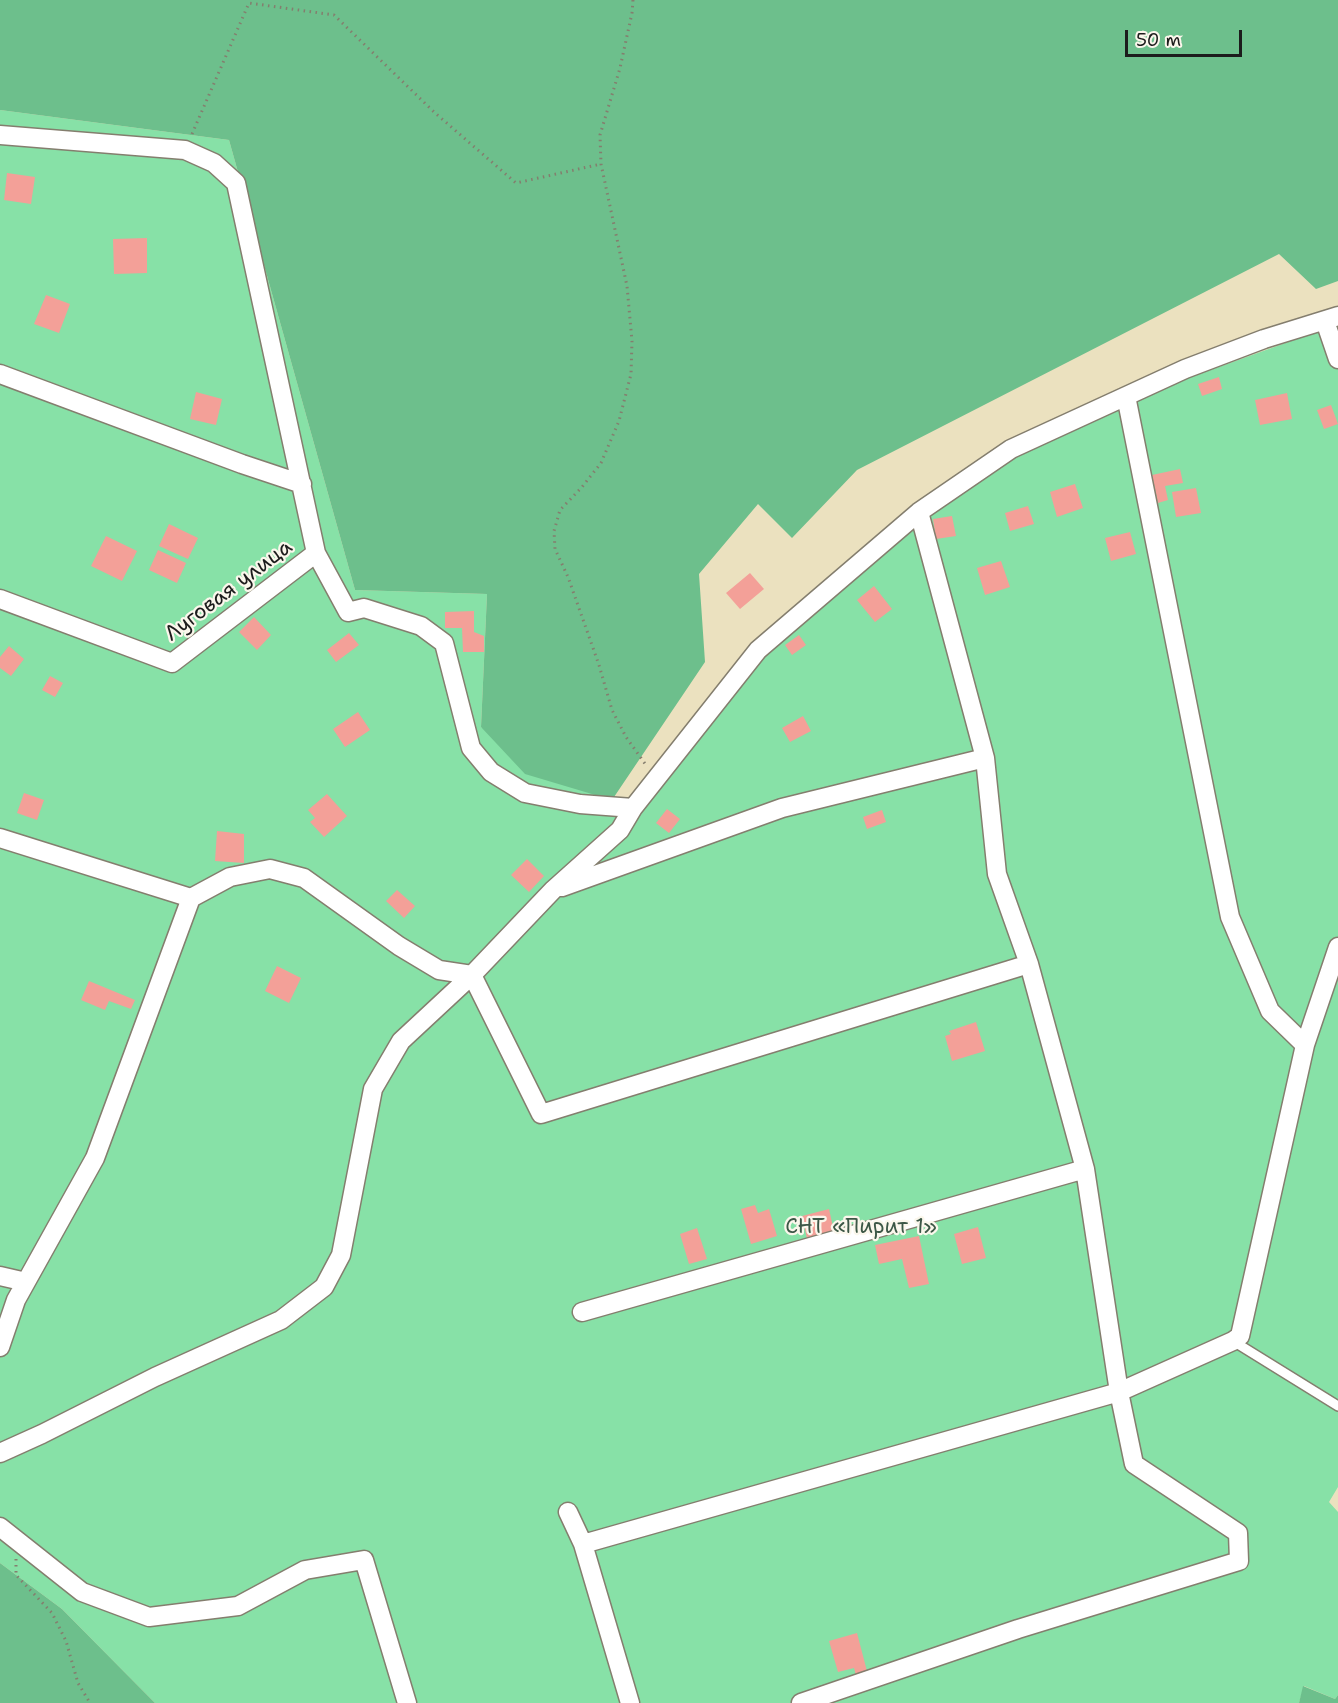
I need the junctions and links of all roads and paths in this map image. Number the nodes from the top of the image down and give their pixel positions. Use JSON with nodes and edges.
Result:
{"nodes":[{"id":1,"x":633,"y":0,"type":"edge"},
{"id":2,"x":0,"y":135,"type":"edge"},
{"id":3,"x":186,"y":150,"type":"junction"},
{"id":4,"x":601,"y":164,"type":"junction"},
{"id":5,"x":1332,"y":318,"type":"edge"},
{"id":6,"x":1338,"y":360,"type":"edge"},
{"id":7,"x":0,"y":374,"type":"edge"},
{"id":8,"x":1126,"y":396,"type":"junction"},
{"id":9,"x":302,"y":484,"type":"junction"},
{"id":10,"x":919,"y":512,"type":"junction"},
{"id":11,"x":316,"y":553,"type":"junction"},
{"id":12,"x":0,"y":599,"type":"edge"},
{"id":13,"x":985,"y":758,"type":"junction"},
{"id":14,"x":659,"y":775,"type":"junction"},
{"id":15,"x":633,"y":808,"type":"junction"},
{"id":16,"x":0,"y":838,"type":"edge"},
{"id":17,"x":553,"y":890,"type":"junction"},
{"id":18,"x":191,"y":898,"type":"junction"},
{"id":19,"x":1338,"y":947,"type":"edge"},
{"id":20,"x":1029,"y":964,"type":"junction"},
{"id":21,"x":472,"y":975,"type":"junction"},
{"id":22,"x":1305,"y":1045,"type":"junction"},
{"id":23,"x":1085,"y":1168,"type":"junction"},
{"id":24,"x":0,"y":1276,"type":"edge"},
{"id":25,"x":26,"y":1282,"type":"junction"},
{"id":26,"x":582,"y":1312,"type":"dead end"},
{"id":27,"x":1233,"y":1341,"type":"junction"},
{"id":28,"x":0,"y":1347,"type":"edge"},
{"id":29,"x":1119,"y":1392,"type":"junction"},
{"id":30,"x":1338,"y":1406,"type":"edge"},
{"id":31,"x":0,"y":1453,"type":"edge"},
{"id":32,"x":568,"y":1512,"type":"dead end"},
{"id":33,"x":0,"y":1527,"type":"edge"},
{"id":34,"x":16,"y":1540,"type":"junction"},
{"id":35,"x":583,"y":1544,"type":"junction"},
{"id":36,"x":90,"y":1703,"type":"edge"},
{"id":37,"x":407,"y":1703,"type":"edge"},
{"id":38,"x":630,"y":1703,"type":"edge"},
{"id":39,"x":801,"y":1703,"type":"edge"}],
"edges":[{"from":1,"to":4,"type":"path"},
{"from":2,"to":3,"type":"street"},
{"from":3,"to":4,"type":"path"},
{"from":3,"to":9,"type":"street"},
{"from":4,"to":14,"type":"path"},
{"from":5,"to":6,"type":"street"},
{"from":5,"to":8,"type":"street"},
{"from":7,"to":9,"type":"street"},
{"from":8,"to":10,"type":"street"},
{"from":8,"to":22,"type":"street"},
{"from":9,"to":11,"type":"street"},
{"from":10,"to":13,"type":"street"},
{"from":10,"to":14,"type":"street"},
{"from":11,"to":12,"type":"street","name":"Луговая улица"},
{"from":11,"to":15,"type":"street"},
{"from":13,"to":17,"type":"street"},
{"from":13,"to":20,"type":"street"},
{"from":14,"to":15,"type":"street"},
{"from":15,"to":17,"type":"street"},
{"from":16,"to":18,"type":"street"},
{"from":17,"to":21,"type":"street"},
{"from":18,"to":21,"type":"street"},
{"from":18,"to":25,"type":"street"},
{"from":19,"to":22,"type":"street"},
{"from":20,"to":21,"type":"street"},
{"from":20,"to":23,"type":"street"},
{"from":21,"to":31,"type":"street"},
{"from":22,"to":27,"type":"street"},
{"from":23,"to":26,"type":"street"},
{"from":23,"to":29,"type":"street"},
{"from":24,"to":25,"type":"street"},
{"from":25,"to":28,"type":"street"},
{"from":27,"to":29,"type":"street"},
{"from":27,"to":30,"type":"lane"},
{"from":29,"to":35,"type":"street"},
{"from":29,"to":39,"type":"street"},
{"from":32,"to":35,"type":"street"},
{"from":33,"to":34,"type":"street"},
{"from":34,"to":36,"type":"path"},
{"from":34,"to":37,"type":"street"},
{"from":35,"to":38,"type":"street"}]}
